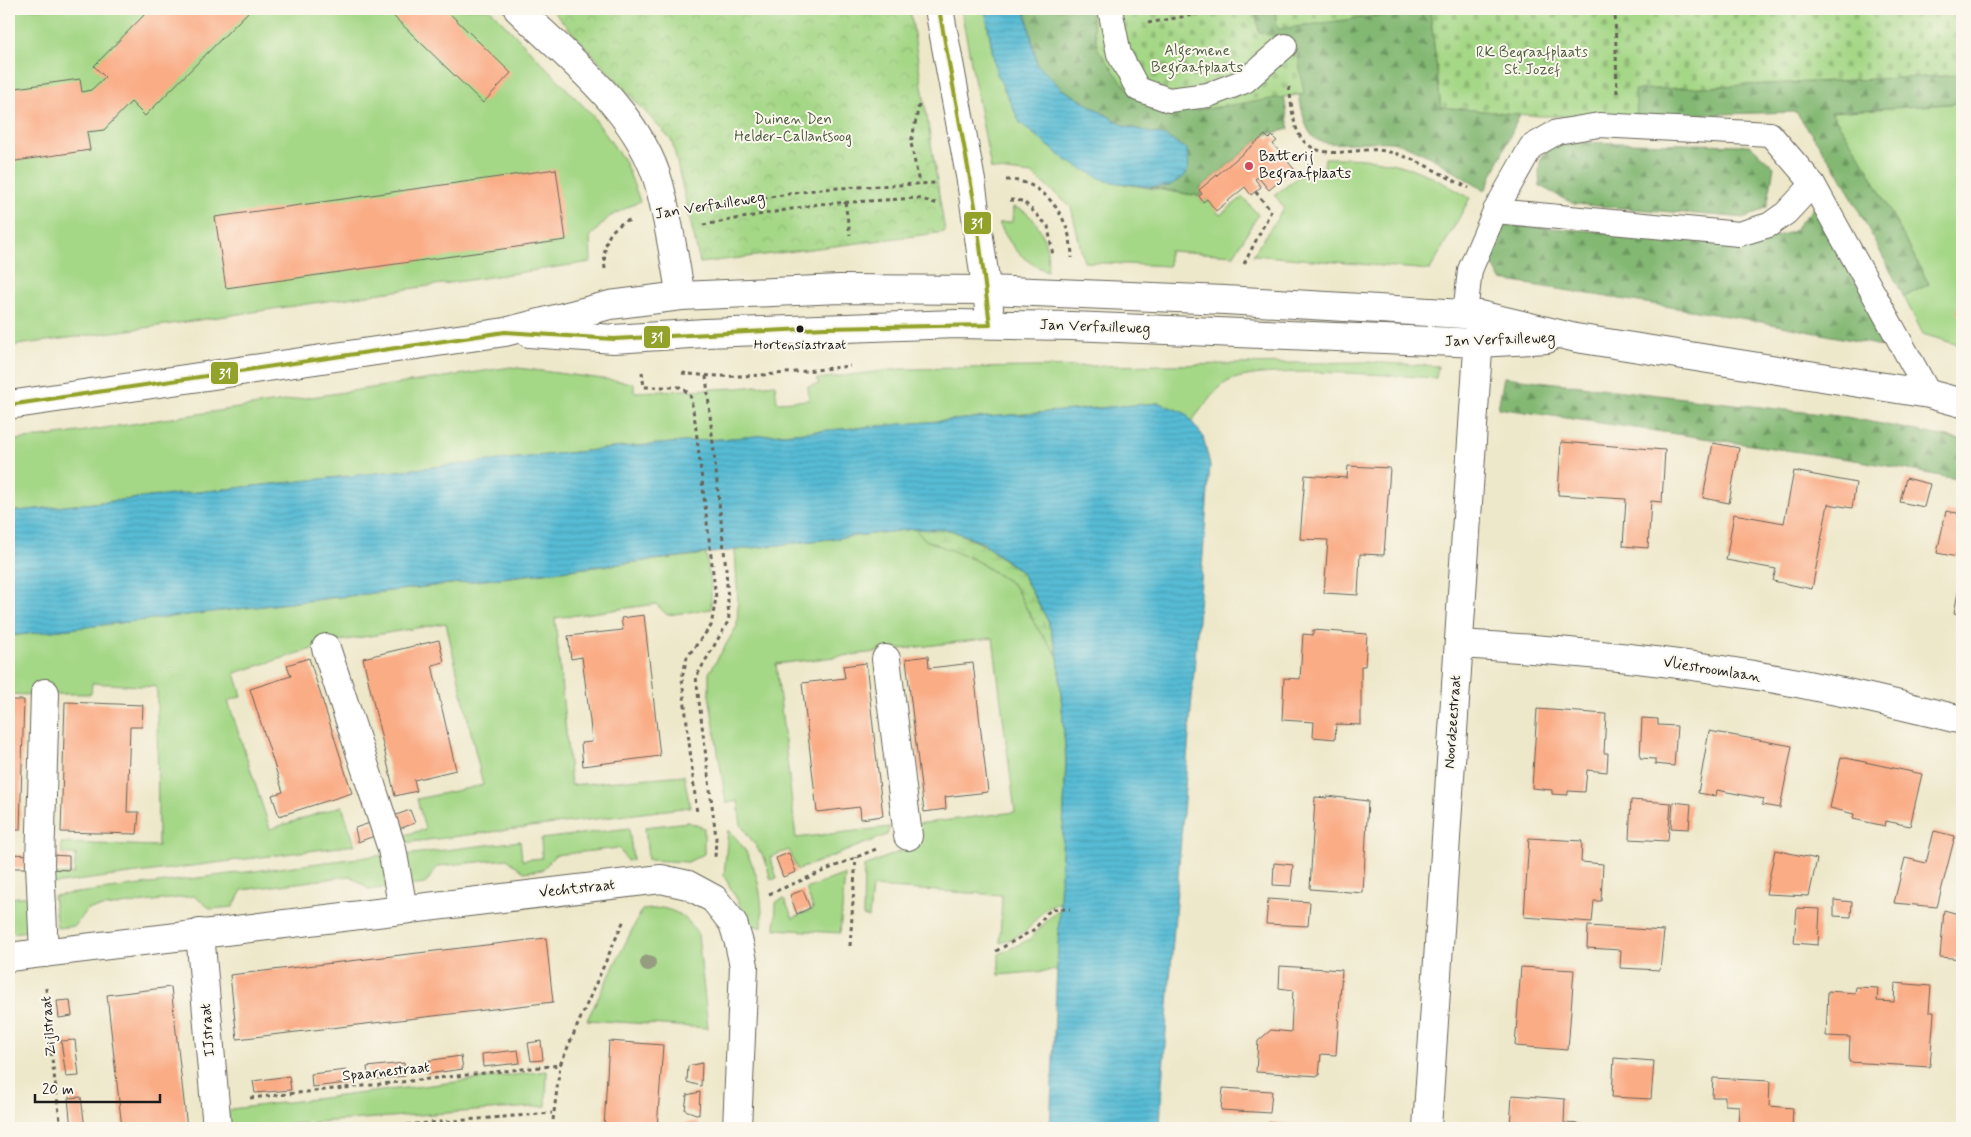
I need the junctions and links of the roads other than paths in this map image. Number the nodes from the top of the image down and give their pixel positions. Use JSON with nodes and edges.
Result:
{"nodes":[{"id":1,"x":518,"y":9,"type":"edge"},
{"id":2,"x":939,"y":9,"type":"edge"},
{"id":3,"x":1110,"y":9,"type":"edge"},
{"id":4,"x":1285,"y":46,"type":"road end"},
{"id":5,"x":1813,"y":184,"type":"junction"},
{"id":6,"x":1497,"y":207,"type":"junction"},
{"id":7,"x":987,"y":290,"type":"junction"},
{"id":8,"x":681,"y":296,"type":"junction"},
{"id":9,"x":1472,"y":315,"type":"junction"},
{"id":10,"x":990,"y":325,"type":"junction"},
{"id":11,"x":505,"y":332,"type":"junction"},
{"id":12,"x":1576,"y":338,"type":"junction"},
{"id":13,"x":1479,"y":344,"type":"junction"},
{"id":14,"x":1929,"y":394,"type":"junction"},
{"id":15,"x":1962,"y":403,"type":"edge"},
{"id":16,"x":9,"y":404,"type":"edge"},
{"id":17,"x":1459,"y":644,"type":"junction"},
{"id":18,"x":326,"y":648,"type":"dead end"},
{"id":19,"x":886,"y":659,"type":"dead end"},
{"id":20,"x":45,"y":693,"type":"dead end"},
{"id":21,"x":1962,"y":720,"type":"edge"},
{"id":22,"x":908,"y":836,"type":"road end"},
{"id":23,"x":403,"y":909,"type":"junction"},
{"id":24,"x":200,"y":932,"type":"junction"},
{"id":25,"x":44,"y":953,"type":"junction"},
{"id":26,"x":9,"y":956,"type":"edge"},
{"id":27,"x":216,"y":1115,"type":"edge"},
{"id":28,"x":737,"y":1128,"type":"edge"},
{"id":29,"x":1427,"y":1128,"type":"edge"}],
"edges":[{"from":1,"to":8,"type":"street"},
{"from":2,"to":7,"type":"street"},
{"from":3,"to":4,"type":"lane"},
{"from":5,"to":6,"type":"lane"},
{"from":5,"to":6,"type":"lane"},
{"from":5,"to":14,"type":"lane"},
{"from":6,"to":9,"type":"lane"},
{"from":7,"to":8,"type":"street","name":"Jan Verfailleweg"},
{"from":7,"to":9,"type":"street","name":"Jan Verfailleweg"},
{"from":7,"to":10,"type":"street"},
{"from":8,"to":11,"type":"street","name":"Jan Verfailleweg"},
{"from":9,"to":12,"type":"street","name":"Jan Verfailleweg"},
{"from":9,"to":13,"type":"street","name":"Noordzeestraat"},
{"from":10,"to":11,"type":"street","name":"Jan Verfailleweg"},
{"from":10,"to":13,"type":"street","name":"Jan Verfailleweg"},
{"from":11,"to":16,"type":"street","name":"Jan Verfailleweg"},
{"from":12,"to":13,"type":"street","name":"Jan Verfailleweg"},
{"from":12,"to":14,"type":"street","name":"Jan Verfailleweg"},
{"from":13,"to":17,"type":"street","name":"Noordzeestraat"},
{"from":14,"to":15,"type":"street","name":"Jan Verfailleweg"},
{"from":17,"to":21,"type":"street","name":"Vliestroomlaan"},
{"from":17,"to":29,"type":"street","name":"Noordzeestraat"},
{"from":18,"to":23,"type":"street"},
{"from":19,"to":22,"type":"street"},
{"from":20,"to":25,"type":"street"},
{"from":23,"to":24,"type":"street","name":"Vechtstraat"},
{"from":23,"to":28,"type":"street","name":"Vechtstraat"},
{"from":24,"to":25,"type":"street"},
{"from":24,"to":27,"type":"street","name":"IJstraat"},
{"from":25,"to":26,"type":"street"}]}
